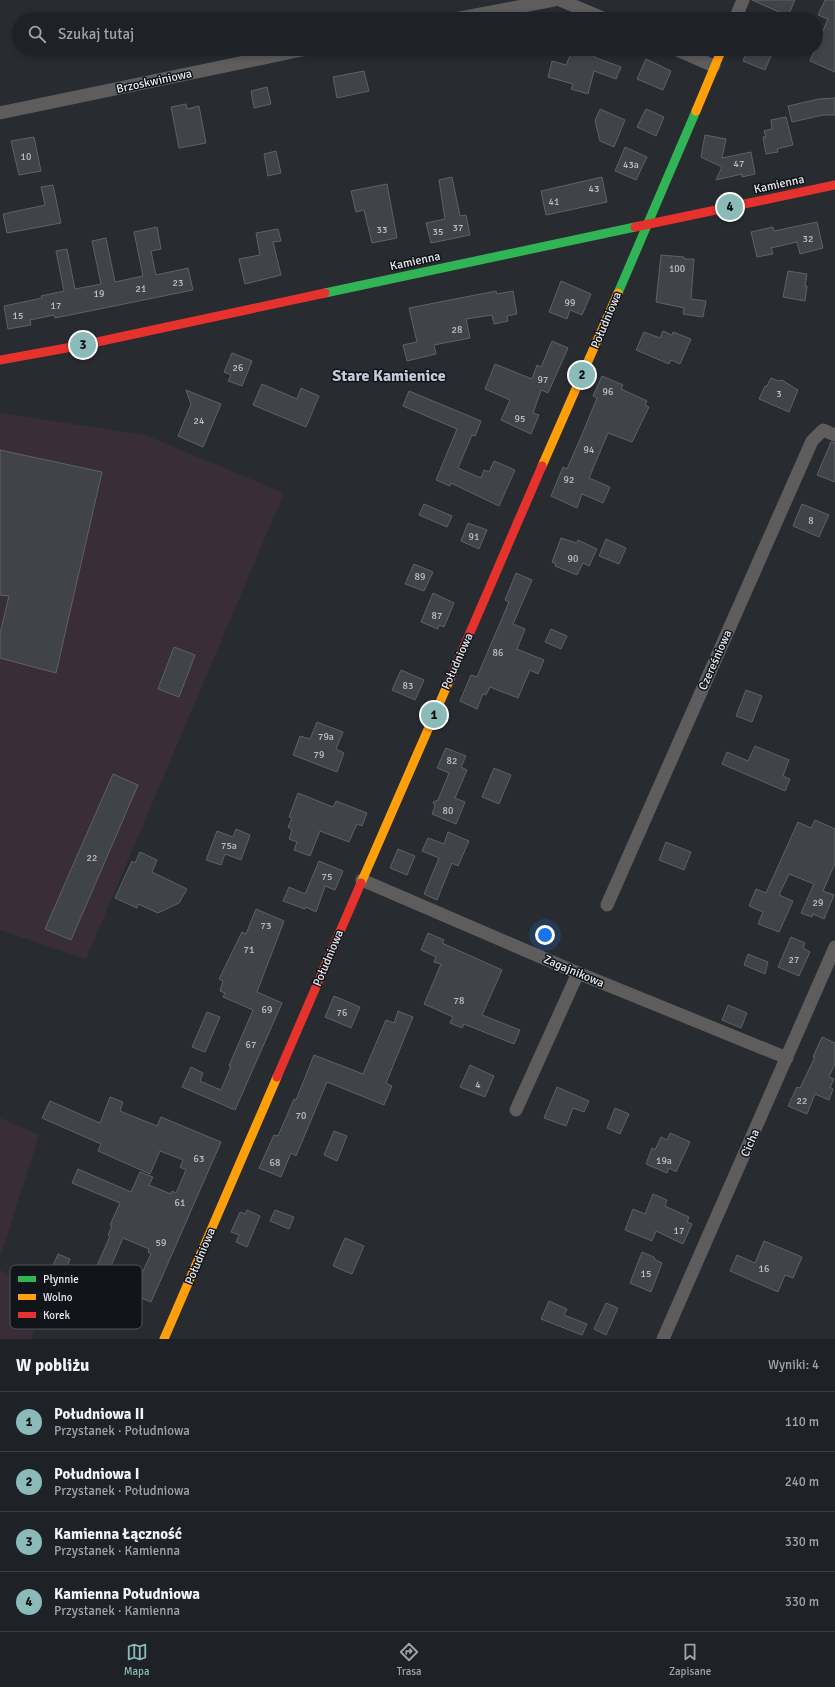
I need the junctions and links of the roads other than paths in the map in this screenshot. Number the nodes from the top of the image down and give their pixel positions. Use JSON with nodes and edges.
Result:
{"nodes":[{"id":1,"x":554,"y":0,"type":"edge"},
{"id":2,"x":560,"y":0,"type":"edge"},
{"id":3,"x":743,"y":0,"type":"edge"},
{"id":4,"x":538,"y":1,"type":"edge"},
{"id":5,"x":487,"y":12,"type":"edge"},
{"id":6,"x":588,"y":12,"type":"edge"},
{"id":7,"x":738,"y":12,"type":"edge"},
{"id":8,"x":273,"y":56,"type":"edge"},
{"id":9,"x":691,"y":56,"type":"edge"},
{"id":10,"x":719,"y":56,"type":"edge"},
{"id":11,"x":714,"y":66,"type":"junction"},
{"id":12,"x":0,"y":113,"type":"edge"},
{"id":13,"x":835,"y":185,"type":"edge"},
{"id":14,"x":646,"y":224,"type":"junction"},
{"id":15,"x":0,"y":360,"type":"edge"},
{"id":16,"x":835,"y":435,"type":"edge"},
{"id":17,"x":362,"y":880,"type":"junction"},
{"id":18,"x":607,"y":905,"type":"dead end"},
{"id":19,"x":835,"y":947,"type":"edge"},
{"id":20,"x":578,"y":973,"type":"junction"},
{"id":21,"x":787,"y":1058,"type":"junction"},
{"id":22,"x":516,"y":1110,"type":"dead end"},
{"id":23,"x":164,"y":1339,"type":"edge"},
{"id":24,"x":663,"y":1339,"type":"edge"}],
"edges":[{"from":1,"to":4,"type":"street"},
{"from":2,"to":6,"type":"street"},
{"from":3,"to":7,"type":"street"},
{"from":4,"to":5,"type":"street"},
{"from":8,"to":12,"type":"street","name":"Brzoskwiniowa"},
{"from":9,"to":11,"type":"street"},
{"from":10,"to":11,"type":"street","name":"Południowa"},
{"from":11,"to":14,"type":"street","name":"Południowa"},
{"from":13,"to":14,"type":"street","name":"Kamienna"},
{"from":14,"to":15,"type":"street","name":"Kamienna"},
{"from":14,"to":17,"type":"street","name":"Południowa"},
{"from":16,"to":18,"type":"street","name":"Czereśniowa"},
{"from":17,"to":20,"type":"street","name":"Zagajnikowa"},
{"from":17,"to":23,"type":"street","name":"Południowa"},
{"from":19,"to":21,"type":"street","name":"Cicha"},
{"from":20,"to":21,"type":"street","name":"Zagajnikowa"},
{"from":20,"to":22,"type":"street"},
{"from":21,"to":24,"type":"street","name":"Cicha"}]}
